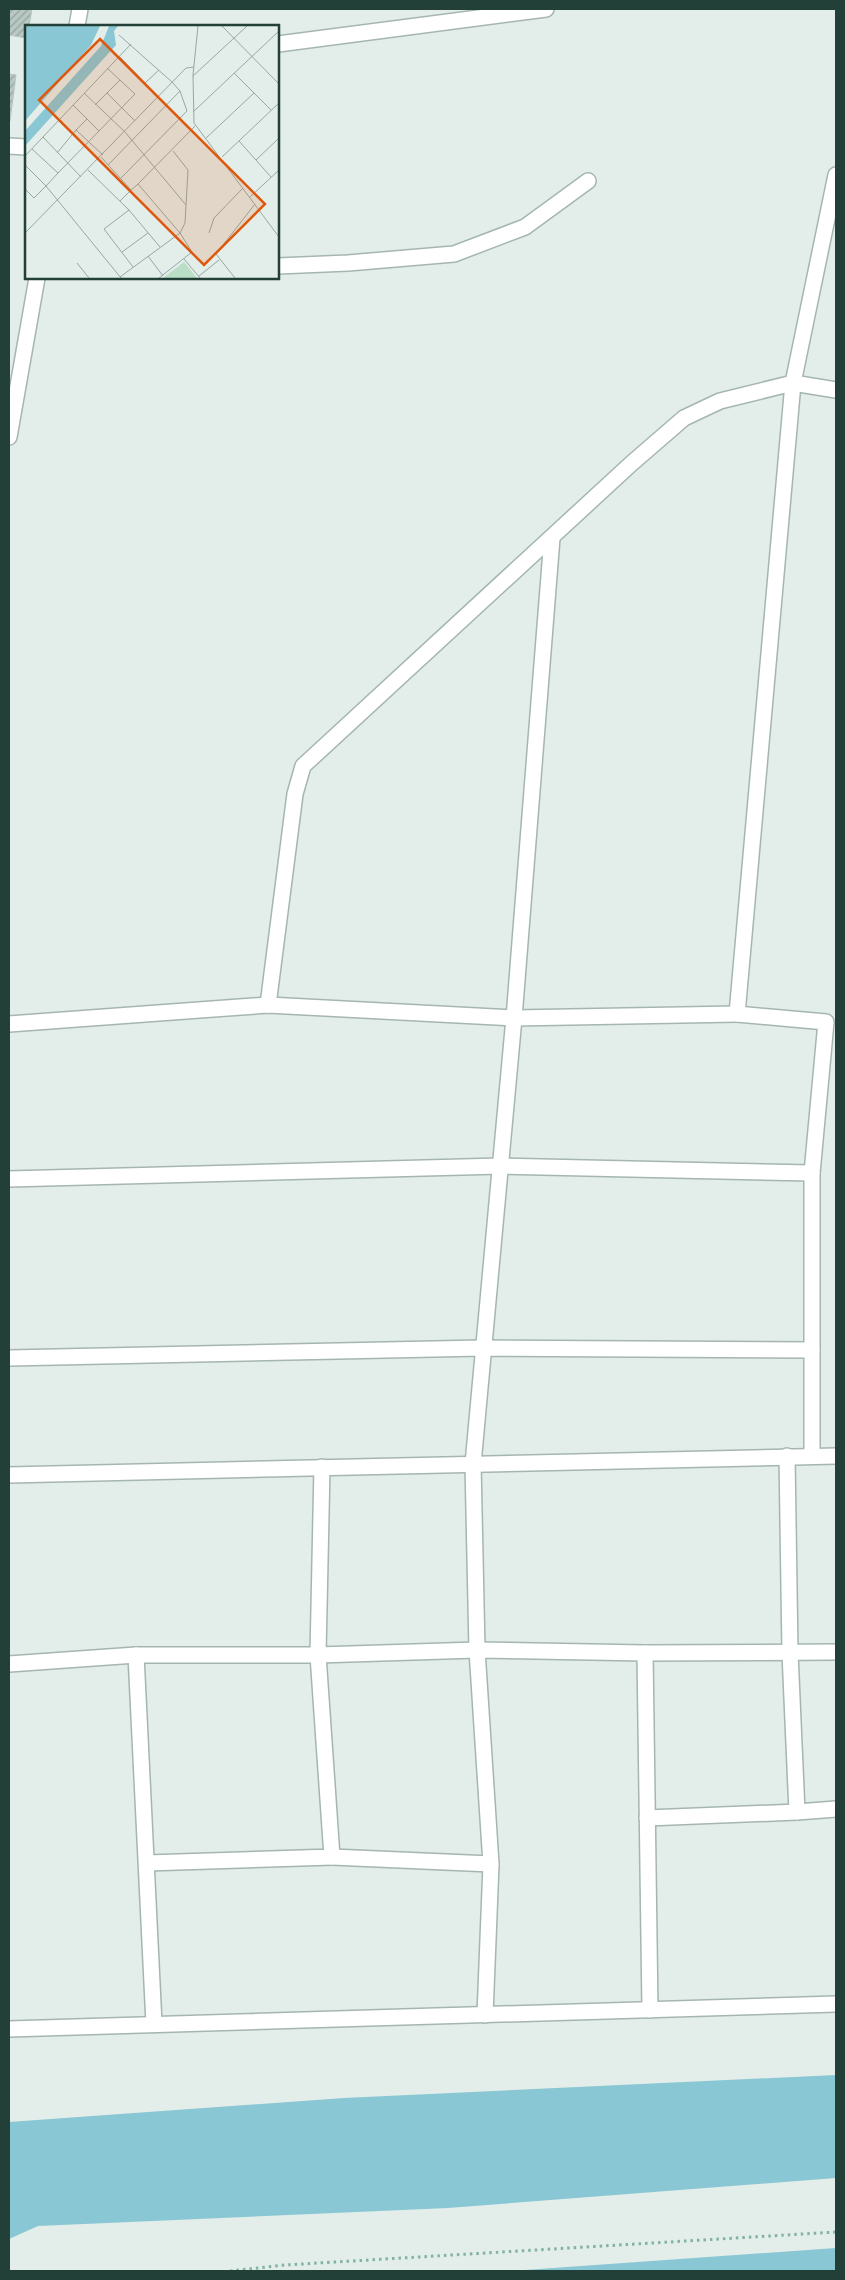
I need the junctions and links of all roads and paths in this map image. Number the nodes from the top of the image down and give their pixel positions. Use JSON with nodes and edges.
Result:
{"nodes":[{"id":1,"x":80,"y":9,"type":"edge"},
{"id":2,"x":546,"y":9,"type":"edge"},
{"id":3,"x":77,"y":25,"type":"edge"},
{"id":4,"x":279,"y":44,"type":"edge"},
{"id":5,"x":9,"y":146,"type":"edge"},
{"id":6,"x":25,"y":146,"type":"edge"},
{"id":7,"x":836,"y":175,"type":"edge"},
{"id":8,"x":588,"y":181,"type":"dead end"},
{"id":9,"x":279,"y":266,"type":"edge"},
{"id":10,"x":37,"y":279,"type":"edge"},
{"id":11,"x":793,"y":383,"type":"junction"},
{"id":12,"x":836,"y":390,"type":"edge"},
{"id":13,"x":9,"y":437,"type":"edge"},
{"id":14,"x":552,"y":538,"type":"junction"},
{"id":15,"x":268,"y":1005,"type":"junction"},
{"id":16,"x":736,"y":1014,"type":"junction"},
{"id":17,"x":514,"y":1018,"type":"junction"},
{"id":18,"x":831,"y":1022,"type":"edge"},
{"id":19,"x":9,"y":1024,"type":"edge"},
{"id":20,"x":500,"y":1166,"type":"junction"},
{"id":21,"x":812,"y":1173,"type":"junction"},
{"id":22,"x":9,"y":1179,"type":"edge"},
{"id":23,"x":482,"y":1348,"type":"junction"},
{"id":24,"x":812,"y":1350,"type":"junction"},
{"id":25,"x":9,"y":1358,"type":"edge"},
{"id":26,"x":786,"y":1456,"type":"junction"},
{"id":27,"x":812,"y":1456,"type":"junction"},
{"id":28,"x":836,"y":1456,"type":"edge"},
{"id":29,"x":473,"y":1464,"type":"junction"},
{"id":30,"x":322,"y":1467,"type":"junction"},
{"id":31,"x":9,"y":1475,"type":"edge"},
{"id":32,"x":477,"y":1650,"type":"junction"},
{"id":33,"x":836,"y":1652,"type":"edge"},
{"id":34,"x":645,"y":1653,"type":"junction"},
{"id":35,"x":790,"y":1653,"type":"junction"},
{"id":36,"x":318,"y":1654,"type":"junction"},
{"id":37,"x":136,"y":1655,"type":"junction"},
{"id":38,"x":9,"y":1664,"type":"edge"},
{"id":39,"x":836,"y":1809,"type":"edge"},
{"id":40,"x":797,"y":1812,"type":"junction"},
{"id":41,"x":647,"y":1818,"type":"junction"},
{"id":42,"x":332,"y":1857,"type":"junction"},
{"id":43,"x":147,"y":1863,"type":"junction"},
{"id":44,"x":491,"y":1864,"type":"junction"},
{"id":45,"x":836,"y":2004,"type":"edge"},
{"id":46,"x":650,"y":2010,"type":"junction"},
{"id":47,"x":485,"y":2015,"type":"junction"},
{"id":48,"x":154,"y":2024,"type":"junction"},
{"id":49,"x":9,"y":2029,"type":"edge"},
{"id":50,"x":836,"y":2232,"type":"edge"},
{"id":51,"x":230,"y":2271,"type":"edge"}],
"edges":[{"from":1,"to":3,"type":"street"},
{"from":2,"to":4,"type":"street"},
{"from":5,"to":6,"type":"street"},
{"from":7,"to":11,"type":"street"},
{"from":8,"to":9,"type":"street"},
{"from":10,"to":13,"type":"street"},
{"from":11,"to":12,"type":"street"},
{"from":11,"to":14,"type":"street"},
{"from":11,"to":16,"type":"street"},
{"from":14,"to":15,"type":"street"},
{"from":14,"to":17,"type":"street"},
{"from":15,"to":17,"type":"street"},
{"from":15,"to":19,"type":"street"},
{"from":16,"to":17,"type":"street"},
{"from":16,"to":18,"type":"street"},
{"from":17,"to":20,"type":"street"},
{"from":18,"to":21,"type":"street"},
{"from":20,"to":21,"type":"street"},
{"from":20,"to":22,"type":"street"},
{"from":20,"to":23,"type":"street"},
{"from":21,"to":24,"type":"street"},
{"from":23,"to":24,"type":"street"},
{"from":23,"to":25,"type":"street"},
{"from":23,"to":29,"type":"street"},
{"from":24,"to":27,"type":"street"},
{"from":26,"to":27,"type":"street"},
{"from":26,"to":29,"type":"street"},
{"from":26,"to":35,"type":"street"},
{"from":27,"to":28,"type":"street"},
{"from":29,"to":30,"type":"street"},
{"from":29,"to":32,"type":"street"},
{"from":30,"to":31,"type":"street"},
{"from":30,"to":36,"type":"street"},
{"from":32,"to":34,"type":"street"},
{"from":32,"to":36,"type":"street"},
{"from":32,"to":44,"type":"street"},
{"from":33,"to":35,"type":"street"},
{"from":34,"to":35,"type":"street"},
{"from":34,"to":41,"type":"street"},
{"from":35,"to":40,"type":"street"},
{"from":36,"to":37,"type":"street"},
{"from":36,"to":42,"type":"street"},
{"from":37,"to":38,"type":"street"},
{"from":37,"to":43,"type":"street"},
{"from":39,"to":40,"type":"street"},
{"from":40,"to":41,"type":"street"},
{"from":41,"to":46,"type":"street"},
{"from":42,"to":43,"type":"street"},
{"from":42,"to":44,"type":"street"},
{"from":43,"to":48,"type":"street"},
{"from":44,"to":47,"type":"street"},
{"from":45,"to":46,"type":"street"},
{"from":46,"to":47,"type":"street"},
{"from":47,"to":48,"type":"street"},
{"from":48,"to":49,"type":"street"},
{"from":50,"to":51,"type":"path"}]}
